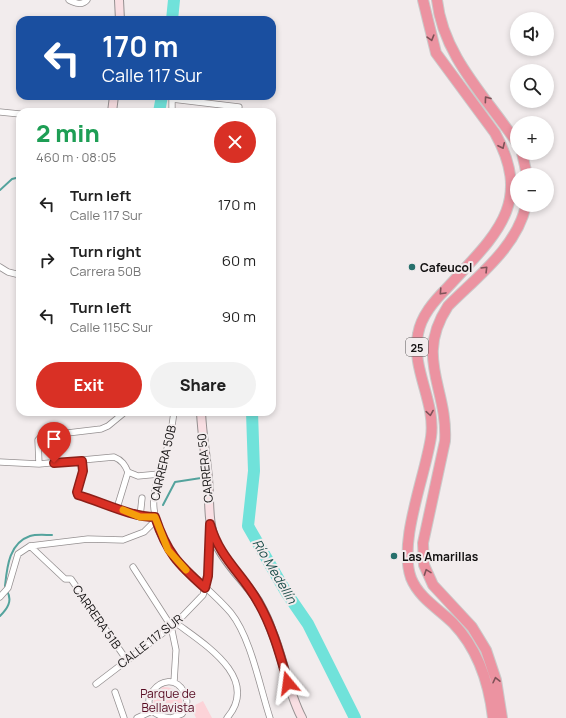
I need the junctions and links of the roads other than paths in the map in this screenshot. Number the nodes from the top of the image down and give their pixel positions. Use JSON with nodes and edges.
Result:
{"nodes":[{"id":1,"x":69,"y":0,"type":"edge"},
{"id":2,"x":87,"y":0,"type":"edge"},
{"id":3,"x":119,"y":0,"type":"edge"},
{"id":4,"x":423,"y":0,"type":"edge"},
{"id":5,"x":437,"y":0,"type":"edge"},
{"id":6,"x":120,"y":16,"type":"edge"},
{"id":7,"x":192,"y":100,"type":"edge"},
{"id":8,"x":239,"y":107,"type":"dead end"},
{"id":9,"x":0,"y":112,"type":"edge"},
{"id":10,"x":16,"y":114,"type":"edge"},
{"id":11,"x":510,"y":133,"type":"edge"},
{"id":12,"x":524,"y":212,"type":"edge"},
{"id":13,"x":0,"y":267,"type":"edge"},
{"id":14,"x":16,"y":274,"type":"edge"},
{"id":15,"x":119,"y":416,"type":"edge"},
{"id":16,"x":173,"y":416,"type":"edge"},
{"id":17,"x":201,"y":416,"type":"edge"},
{"id":18,"x":82,"y":461,"type":"junction"},
{"id":19,"x":0,"y":462,"type":"edge"},
{"id":20,"x":39,"y":464,"type":"junction"},
{"id":21,"x":128,"y":472,"type":"junction"},
{"id":22,"x":159,"y":474,"type":"junction"},
{"id":23,"x":142,"y":498,"type":"dead end"},
{"id":24,"x":117,"y":508,"type":"junction"},
{"id":25,"x":140,"y":517,"type":"junction"},
{"id":26,"x":156,"y":519,"type":"junction"},
{"id":27,"x":210,"y":524,"type":"junction"},
{"id":28,"x":30,"y":546,"type":"junction"},
{"id":29,"x":133,"y":567,"type":"dead end"},
{"id":30,"x":205,"y":588,"type":"junction"},
{"id":31,"x":0,"y":597,"type":"edge"},
{"id":32,"x":173,"y":625,"type":"junction"},
{"id":33,"x":126,"y":659,"type":"junction"},
{"id":34,"x":174,"y":682,"type":"junction"},
{"id":35,"x":96,"y":684,"type":"dead end"},
{"id":36,"x":115,"y":692,"type":"dead end"},
{"id":37,"x":152,"y":711,"type":"junction"},
{"id":38,"x":183,"y":716,"type":"edge"},
{"id":39,"x":124,"y":718,"type":"edge"},
{"id":40,"x":137,"y":718,"type":"edge"},
{"id":41,"x":170,"y":718,"type":"edge"},
{"id":42,"x":226,"y":718,"type":"edge"},
{"id":43,"x":270,"y":718,"type":"edge"},
{"id":44,"x":302,"y":718,"type":"edge"},
{"id":45,"x":493,"y":718,"type":"edge"},
{"id":46,"x":502,"y":718,"type":"edge"}],
"edges":[{"from":1,"to":2,"type":"street"},
{"from":3,"to":6,"type":"main road"},
{"from":4,"to":45,"type":"highway","number":"25","one_way":true},
{"from":11,"to":5,"type":"highway","one_way":true},
{"from":7,"to":8,"type":"street"},
{"from":9,"to":10,"type":"street"},
{"from":46,"to":12,"type":"highway","number":"25","one_way":true},
{"from":13,"to":14,"type":"street"},
{"from":15,"to":20,"type":"street"},
{"from":16,"to":22,"type":"street","name":"CARRERA 50B"},
{"from":17,"to":27,"type":"main road","name":"CARRERA 50"},
{"from":18,"to":20,"type":"street"},
{"from":18,"to":21,"type":"street"},
{"from":18,"to":24,"type":"street"},
{"from":19,"to":20,"type":"street"},
{"from":21,"to":22,"type":"street"},
{"from":21,"to":24,"type":"street"},
{"from":22,"to":26,"type":"street","name":"CARRERA 50B"},
{"from":23,"to":25,"type":"street"},
{"from":24,"to":25,"type":"street"},
{"from":25,"to":26,"type":"street"},
{"from":26,"to":28,"type":"street"},
{"from":26,"to":30,"type":"street","name":"CARRERA 50B"},
{"from":27,"to":30,"type":"street","name":"CALLE 117 SUR"},
{"from":27,"to":44,"type":"main road","name":"CARRERA 50"},
{"from":28,"to":31,"type":"street"},
{"from":28,"to":33,"type":"street","name":"CARRERA 51B"},
{"from":29,"to":32,"type":"street"},
{"from":30,"to":32,"type":"street","name":"CALLE 117 SUR"},
{"from":30,"to":43,"type":"street","name":"CARRERA 50B"},
{"from":32,"to":33,"type":"street","name":"CALLE 117 SUR"},
{"from":32,"to":34,"type":"street"},
{"from":32,"to":42,"type":"street"},
{"from":33,"to":35,"type":"street","name":"CALLE 117 SUR"},
{"from":34,"to":37,"type":"street"},
{"from":34,"to":38,"type":"street"},
{"from":36,"to":39,"type":"street"},
{"from":37,"to":40,"type":"street"},
{"from":37,"to":41,"type":"street"},
{"from":38,"to":41,"type":"street"}]}
